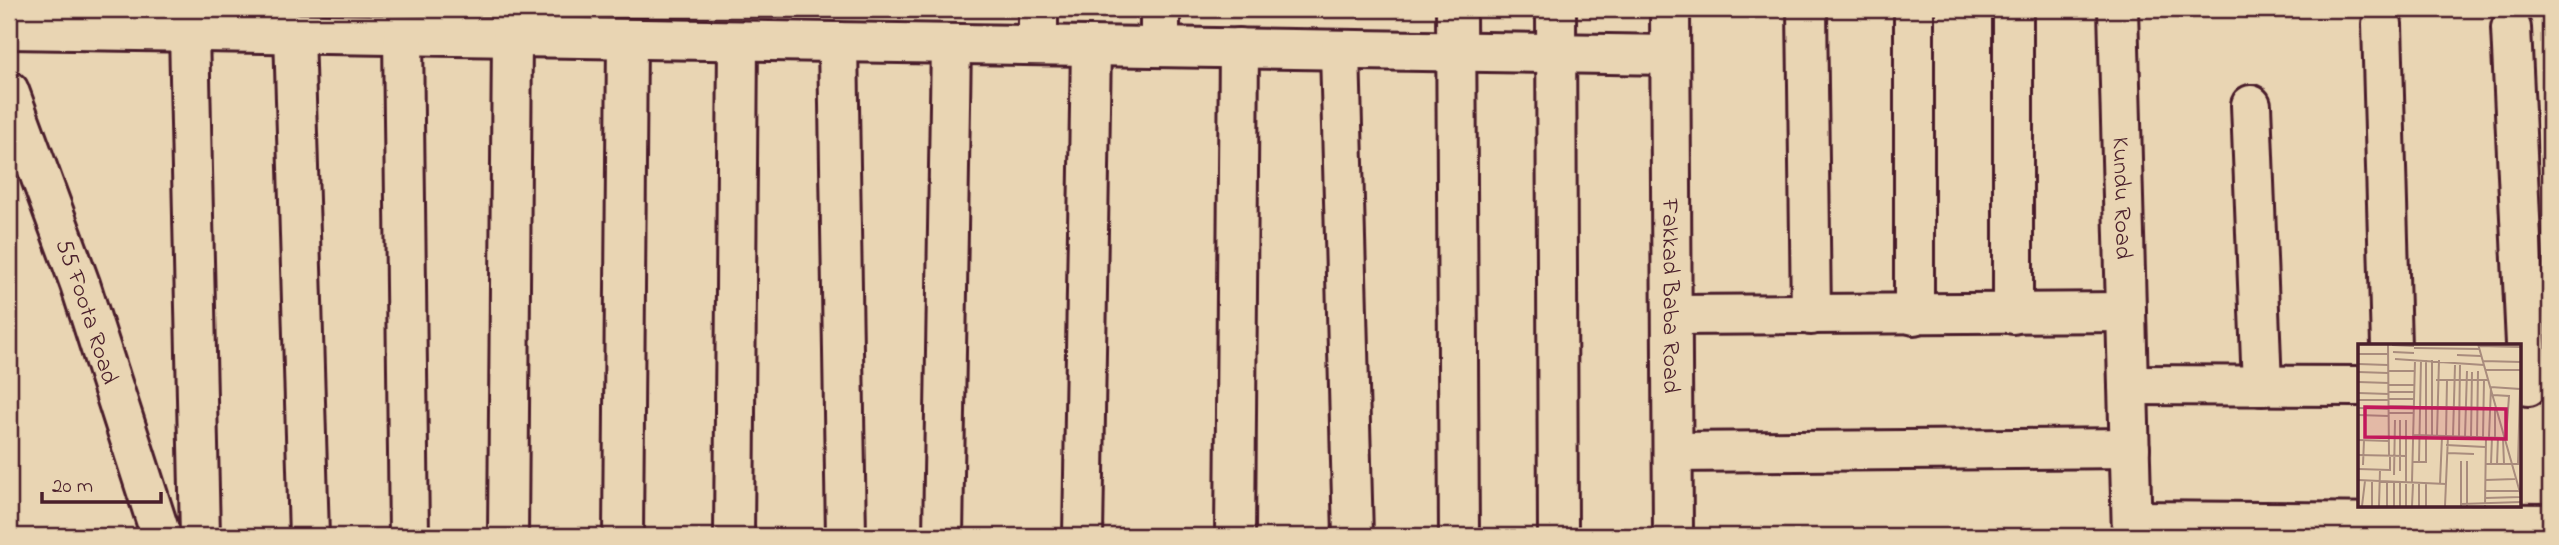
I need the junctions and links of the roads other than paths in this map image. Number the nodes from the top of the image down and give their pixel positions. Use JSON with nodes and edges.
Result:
{"nodes":[{"id":1,"x":1160,"y":9,"type":"edge"},
{"id":2,"x":1456,"y":9,"type":"edge"},
{"id":3,"x":1556,"y":9,"type":"edge"},
{"id":4,"x":1670,"y":9,"type":"edge"},
{"id":5,"x":1807,"y":9,"type":"edge"},
{"id":6,"x":1914,"y":9,"type":"edge"},
{"id":7,"x":2013,"y":9,"type":"edge"},
{"id":8,"x":2118,"y":9,"type":"edge"},
{"id":9,"x":141,"y":20,"type":"edge"},
{"id":10,"x":252,"y":21,"type":"edge"},
{"id":11,"x":30,"y":22,"type":"edge"},
{"id":12,"x":364,"y":22,"type":"edge"},
{"id":13,"x":2382,"y":24,"type":"dead end"},
{"id":14,"x":1038,"y":27,"type":"edge"},
{"id":15,"x":2511,"y":27,"type":"dead end"},
{"id":16,"x":189,"y":32,"type":"junction"},
{"id":17,"x":295,"y":33,"type":"junction"},
{"id":18,"x":403,"y":36,"type":"junction"},
{"id":19,"x":512,"y":37,"type":"junction"},
{"id":20,"x":627,"y":39,"type":"junction"},
{"id":21,"x":738,"y":41,"type":"junction"},
{"id":22,"x":838,"y":42,"type":"junction"},
{"id":23,"x":951,"y":44,"type":"junction"},
{"id":24,"x":1091,"y":46,"type":"junction"},
{"id":25,"x":1160,"y":47,"type":"junction"},
{"id":26,"x":1239,"y":48,"type":"junction"},
{"id":27,"x":1340,"y":51,"type":"junction"},
{"id":28,"x":1458,"y":52,"type":"junction"},
{"id":29,"x":1556,"y":54,"type":"junction"},
{"id":30,"x":1670,"y":55,"type":"junction"},
{"id":31,"x":9,"y":91,"type":"edge"},
{"id":32,"x":2250,"y":106,"type":"dead end"},
{"id":33,"x":2126,"y":312,"type":"junction"},
{"id":34,"x":1914,"y":314,"type":"junction"},
{"id":35,"x":2013,"y":314,"type":"junction"},
{"id":36,"x":1672,"y":315,"type":"junction"},
{"id":37,"x":1811,"y":315,"type":"junction"},
{"id":38,"x":2391,"y":344,"type":"edge"},
{"id":39,"x":2128,"y":386,"type":"junction"},
{"id":40,"x":2262,"y":386,"type":"junction"},
{"id":41,"x":2358,"y":386,"type":"edge"},
{"id":42,"x":2532,"y":386,"type":"edge"},
{"id":43,"x":2130,"y":448,"type":"junction"},
{"id":44,"x":1673,"y":452,"type":"junction"},
{"id":45,"x":2550,"y":524,"type":"edge"},
{"id":46,"x":2132,"y":529,"type":"edge"},
{"id":47,"x":161,"y":536,"type":"edge"},
{"id":48,"x":200,"y":536,"type":"edge"},
{"id":49,"x":309,"y":536,"type":"edge"},
{"id":50,"x":409,"y":536,"type":"edge"},
{"id":51,"x":508,"y":536,"type":"edge"},
{"id":52,"x":623,"y":536,"type":"edge"},
{"id":53,"x":734,"y":536,"type":"edge"},
{"id":54,"x":846,"y":536,"type":"edge"},
{"id":55,"x":943,"y":536,"type":"edge"},
{"id":56,"x":1083,"y":536,"type":"edge"},
{"id":57,"x":1236,"y":536,"type":"edge"},
{"id":58,"x":1353,"y":536,"type":"edge"},
{"id":59,"x":1460,"y":536,"type":"edge"},
{"id":60,"x":1558,"y":536,"type":"edge"},
{"id":61,"x":1673,"y":536,"type":"edge"}],
"edges":[{"from":1,"to":25,"type":"street"},
{"from":2,"to":28,"type":"street"},
{"from":3,"to":29,"type":"street"},
{"from":4,"to":30,"type":"street","name":"Fakkad Baba Road"},
{"from":5,"to":37,"type":"street"},
{"from":6,"to":34,"type":"street"},
{"from":7,"to":35,"type":"street"},
{"from":8,"to":33,"type":"street","name":"Kundu Road"},
{"from":9,"to":11,"type":"street"},
{"from":9,"to":16,"type":"street"},
{"from":10,"to":16,"type":"street"},
{"from":10,"to":17,"type":"street"},
{"from":12,"to":17,"type":"street"},
{"from":12,"to":18,"type":"street"},
{"from":13,"to":38,"type":"street"},
{"from":14,"to":23,"type":"street"},
{"from":14,"to":24,"type":"street"},
{"from":15,"to":42,"type":"street"},
{"from":16,"to":48,"type":"street"},
{"from":17,"to":49,"type":"street"},
{"from":18,"to":19,"type":"street"},
{"from":18,"to":50,"type":"street"},
{"from":19,"to":20,"type":"street"},
{"from":19,"to":51,"type":"street"},
{"from":20,"to":21,"type":"street"},
{"from":20,"to":52,"type":"street"},
{"from":21,"to":22,"type":"street"},
{"from":21,"to":53,"type":"street"},
{"from":22,"to":23,"type":"street"},
{"from":22,"to":54,"type":"street"},
{"from":23,"to":55,"type":"street"},
{"from":24,"to":25,"type":"street"},
{"from":24,"to":56,"type":"street"},
{"from":25,"to":26,"type":"street"},
{"from":26,"to":27,"type":"street"},
{"from":26,"to":57,"type":"street"},
{"from":27,"to":28,"type":"street"},
{"from":27,"to":58,"type":"street"},
{"from":28,"to":29,"type":"street"},
{"from":28,"to":59,"type":"street"},
{"from":29,"to":30,"type":"street"},
{"from":29,"to":60,"type":"street"},
{"from":30,"to":36,"type":"street","name":"Fakkad Baba Road"},
{"from":31,"to":47,"type":"street","name":"55 Foota Road"},
{"from":32,"to":40,"type":"street"},
{"from":33,"to":35,"type":"street"},
{"from":33,"to":39,"type":"street","name":"Kundu Road"},
{"from":34,"to":35,"type":"street"},
{"from":34,"to":37,"type":"street"},
{"from":36,"to":37,"type":"street"},
{"from":36,"to":44,"type":"street","name":"Fakkad Baba Road"},
{"from":39,"to":40,"type":"street"},
{"from":39,"to":43,"type":"street","name":"Kundu Road"},
{"from":40,"to":41,"type":"street"},
{"from":43,"to":44,"type":"street"},
{"from":43,"to":46,"type":"street","name":"Kundu Road"},
{"from":44,"to":61,"type":"street","name":"Fakkad Baba Road"},
{"from":45,"to":46,"type":"street"}]}
